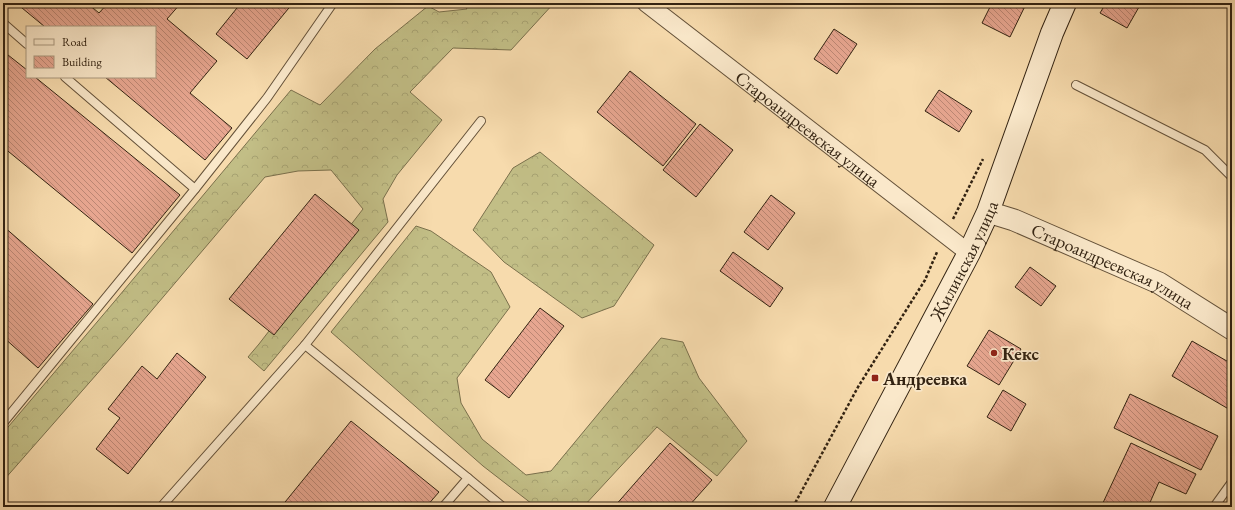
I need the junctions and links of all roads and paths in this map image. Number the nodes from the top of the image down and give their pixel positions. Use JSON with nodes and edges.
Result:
{"nodes":[{"id":1,"x":333,"y":3,"type":"edge"},
{"id":2,"x":646,"y":3,"type":"edge"},
{"id":3,"x":1065,"y":3,"type":"edge"},
{"id":4,"x":3,"y":23,"type":"edge"},
{"id":5,"x":26,"y":43,"type":"edge"},
{"id":6,"x":66,"y":78,"type":"edge"},
{"id":7,"x":1076,"y":85,"type":"dead end"},
{"id":8,"x":481,"y":121,"type":"dead end"},
{"id":9,"x":1232,"y":177,"type":"edge"},
{"id":10,"x":195,"y":189,"type":"junction"},
{"id":11,"x":988,"y":212,"type":"junction"},
{"id":12,"x":946,"y":234,"type":"junction"},
{"id":13,"x":970,"y":253,"type":"junction"},
{"id":14,"x":1232,"y":329,"type":"edge"},
{"id":15,"x":305,"y":345,"type":"junction"},
{"id":16,"x":3,"y":423,"type":"edge"},
{"id":17,"x":468,"y":478,"type":"junction"},
{"id":18,"x":1232,"y":482,"type":"edge"},
{"id":19,"x":161,"y":507,"type":"edge"},
{"id":20,"x":444,"y":507,"type":"edge"},
{"id":21,"x":503,"y":507,"type":"edge"},
{"id":22,"x":793,"y":507,"type":"edge"},
{"id":23,"x":835,"y":507,"type":"edge"},
{"id":24,"x":1214,"y":507,"type":"edge"}],
"edges":[{"from":1,"to":10,"type":"lane"},
{"from":2,"to":12,"type":"street","name":"Староандреевская улица"},
{"from":3,"to":11,"type":"main road","name":"Жилинская улица"},
{"from":4,"to":5,"type":"lane"},
{"from":6,"to":10,"type":"lane"},
{"from":7,"to":9,"type":"lane"},
{"from":8,"to":15,"type":"lane"},
{"from":10,"to":16,"type":"lane"},
{"from":11,"to":13,"type":"main road","name":"Жилинская улица"},
{"from":11,"to":14,"type":"street","name":"Староандреевская улица"},
{"from":12,"to":13,"type":"street","name":"Староандреевская улица"},
{"from":12,"to":22,"type":"path"},
{"from":13,"to":23,"type":"main road","name":"Жилинская улица"},
{"from":15,"to":17,"type":"lane"},
{"from":15,"to":19,"type":"lane"},
{"from":17,"to":20,"type":"lane"},
{"from":17,"to":21,"type":"lane"},
{"from":18,"to":24,"type":"lane"}]}
